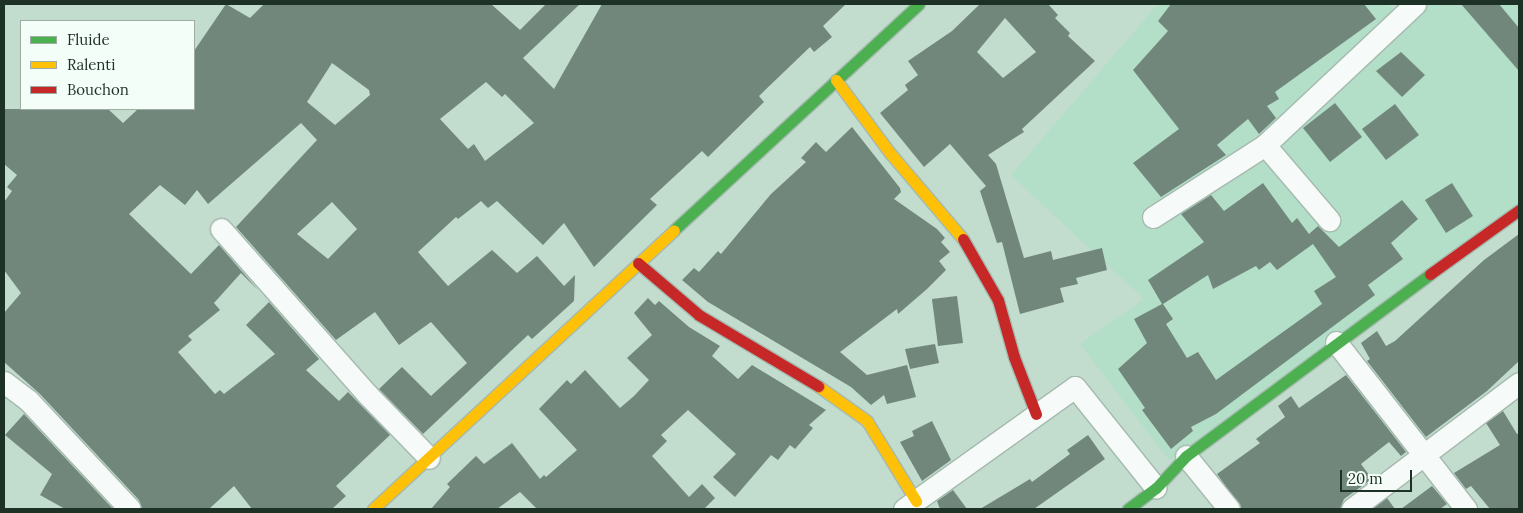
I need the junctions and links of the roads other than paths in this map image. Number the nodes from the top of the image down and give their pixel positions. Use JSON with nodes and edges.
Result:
{"nodes":[{"id":1,"x":920,"y":4,"type":"edge"},
{"id":2,"x":1415,"y":4,"type":"edge"},
{"id":3,"x":836,"y":80,"type":"junction"},
{"id":4,"x":1265,"y":145,"type":"junction"},
{"id":5,"x":1519,"y":210,"type":"edge"},
{"id":6,"x":1153,"y":217,"type":"dead end"},
{"id":7,"x":1329,"y":220,"type":"dead end"},
{"id":8,"x":221,"y":229,"type":"dead end"},
{"id":9,"x":638,"y":262,"type":"junction"},
{"id":10,"x":1336,"y":342,"type":"junction"},
{"id":11,"x":4,"y":382,"type":"edge"},
{"id":12,"x":1519,"y":383,"type":"edge"},
{"id":13,"x":1036,"y":414,"type":"junction"},
{"id":14,"x":1424,"y":455,"type":"junction"},
{"id":15,"x":1186,"y":456,"type":"junction"},
{"id":16,"x":429,"y":458,"type":"junction"},
{"id":17,"x":1156,"y":488,"type":"junction"},
{"id":18,"x":910,"y":505,"type":"edge"},
{"id":19,"x":130,"y":509,"type":"edge"},
{"id":20,"x":373,"y":509,"type":"edge"},
{"id":21,"x":1128,"y":509,"type":"edge"},
{"id":22,"x":1229,"y":509,"type":"edge"},
{"id":23,"x":1352,"y":509,"type":"edge"},
{"id":24,"x":1466,"y":509,"type":"edge"}],
"edges":[{"from":1,"to":3,"type":"street"},
{"from":2,"to":4,"type":"street"},
{"from":3,"to":9,"type":"street"},
{"from":3,"to":13,"type":"street"},
{"from":4,"to":6,"type":"street"},
{"from":4,"to":7,"type":"street"},
{"from":5,"to":10,"type":"street"},
{"from":8,"to":16,"type":"street"},
{"from":9,"to":16,"type":"street"},
{"from":9,"to":18,"type":"street"},
{"from":10,"to":14,"type":"street"},
{"from":10,"to":15,"type":"street"},
{"from":11,"to":19,"type":"street"},
{"from":12,"to":14,"type":"street"},
{"from":13,"to":17,"type":"street"},
{"from":13,"to":18,"type":"street"},
{"from":14,"to":23,"type":"street"},
{"from":14,"to":24,"type":"street"},
{"from":15,"to":17,"type":"street"},
{"from":15,"to":22,"type":"street"},
{"from":16,"to":20,"type":"street"},
{"from":17,"to":21,"type":"street"}]}
